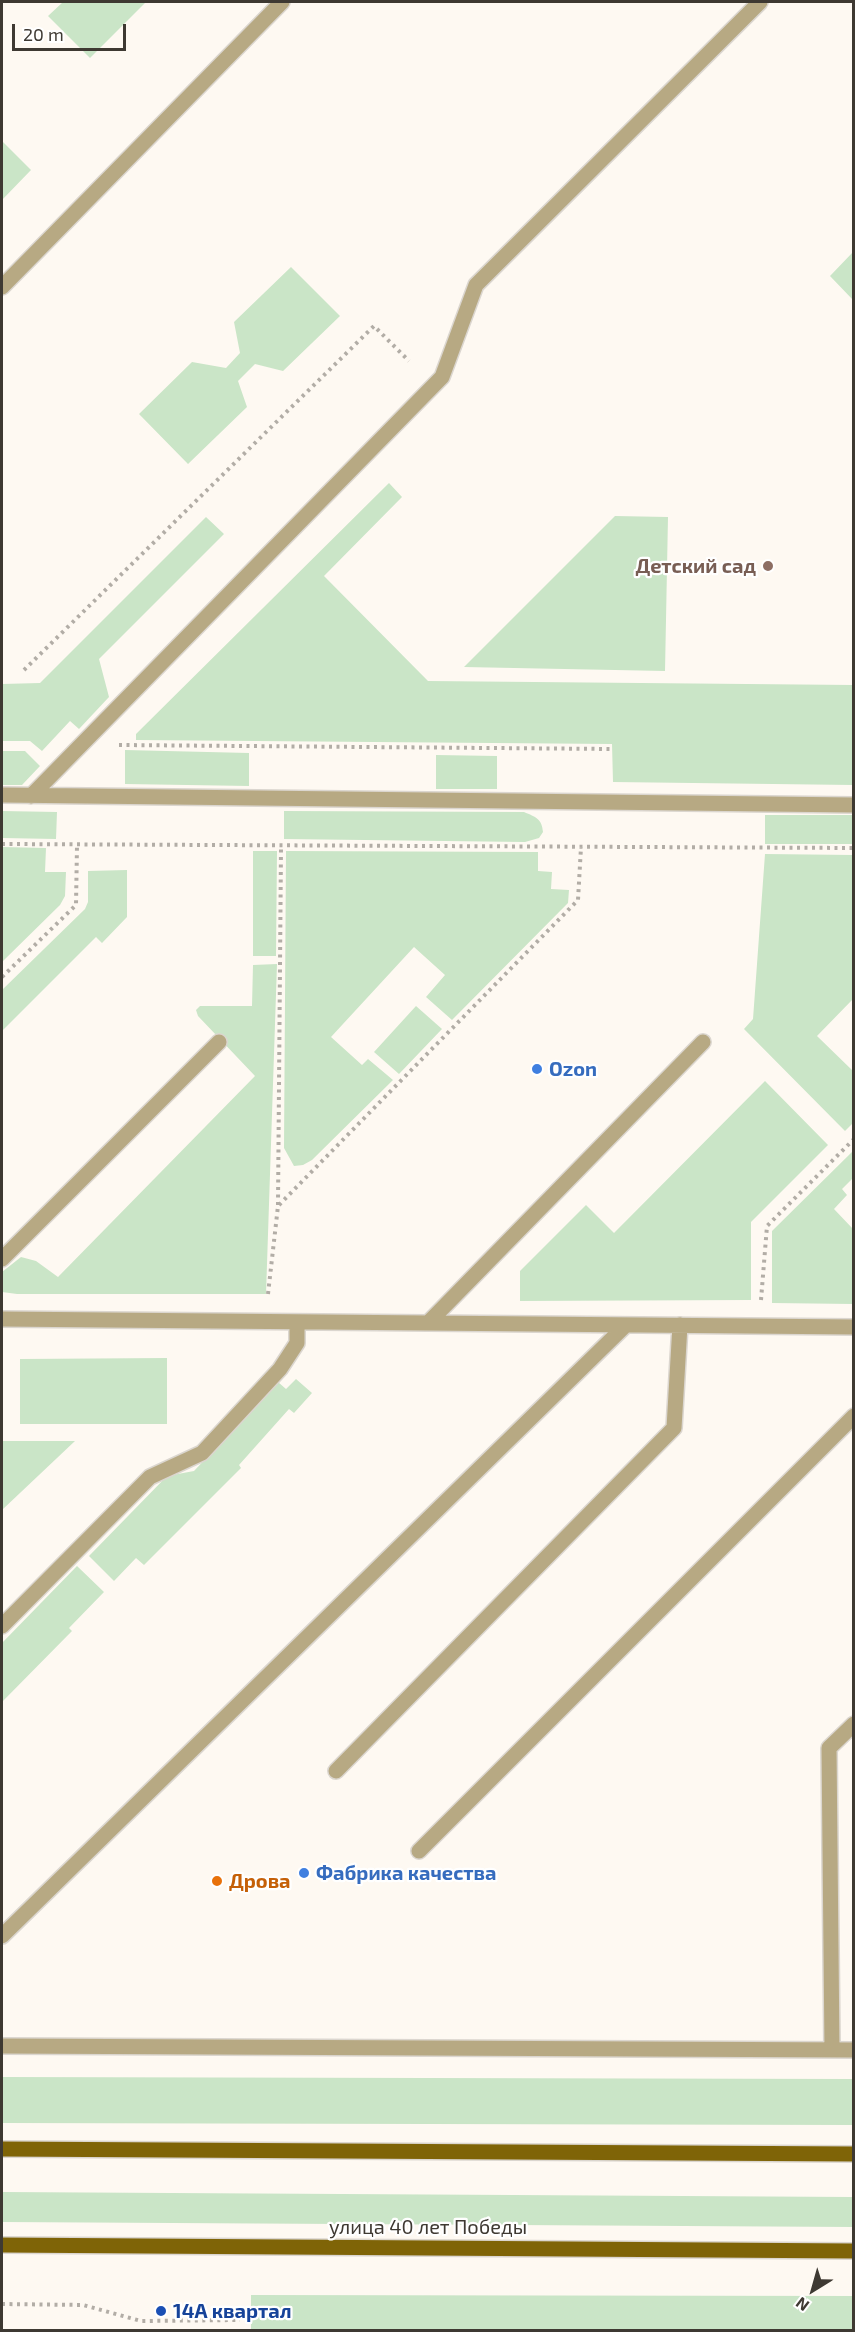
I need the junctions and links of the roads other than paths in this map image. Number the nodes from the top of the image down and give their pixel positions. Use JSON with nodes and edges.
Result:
{"nodes":[{"id":1,"x":282,"y":2,"type":"edge"},
{"id":2,"x":760,"y":2,"type":"edge"},
{"id":3,"x":2,"y":287,"type":"edge"},
{"id":4,"x":2,"y":795,"type":"edge"},
{"id":5,"x":31,"y":796,"type":"junction"},
{"id":6,"x":854,"y":806,"type":"edge"},
{"id":7,"x":219,"y":1042,"type":"dead end"},
{"id":8,"x":703,"y":1042,"type":"dead end"},
{"id":9,"x":2,"y":1260,"type":"edge"},
{"id":10,"x":2,"y":1319,"type":"edge"},
{"id":11,"x":297,"y":1322,"type":"junction"},
{"id":12,"x":428,"y":1323,"type":"junction"},
{"id":13,"x":626,"y":1325,"type":"junction"},
{"id":14,"x":680,"y":1325,"type":"junction"},
{"id":15,"x":854,"y":1327,"type":"edge"},
{"id":16,"x":854,"y":1416,"type":"edge"},
{"id":17,"x":2,"y":1626,"type":"edge"},
{"id":18,"x":854,"y":1724,"type":"edge"},
{"id":19,"x":336,"y":1771,"type":"dead end"},
{"id":20,"x":419,"y":1851,"type":"dead end"},
{"id":21,"x":2,"y":1936,"type":"edge"},
{"id":22,"x":2,"y":2046,"type":"edge"},
{"id":23,"x":832,"y":2050,"type":"junction"},
{"id":24,"x":854,"y":2050,"type":"edge"},
{"id":25,"x":2,"y":2149,"type":"edge"},
{"id":26,"x":854,"y":2154,"type":"edge"},
{"id":27,"x":2,"y":2245,"type":"edge"},
{"id":28,"x":854,"y":2251,"type":"edge"}],
"edges":[{"from":1,"to":3,"type":"street"},
{"from":2,"to":5,"type":"street"},
{"from":4,"to":5,"type":"street"},
{"from":5,"to":6,"type":"street"},
{"from":7,"to":9,"type":"street"},
{"from":8,"to":12,"type":"street"},
{"from":10,"to":11,"type":"street"},
{"from":11,"to":12,"type":"street"},
{"from":11,"to":17,"type":"street"},
{"from":12,"to":13,"type":"street"},
{"from":13,"to":14,"type":"street"},
{"from":13,"to":21,"type":"street"},
{"from":14,"to":15,"type":"street"},
{"from":14,"to":19,"type":"street"},
{"from":16,"to":20,"type":"street"},
{"from":18,"to":23,"type":"street"},
{"from":22,"to":23,"type":"street"},
{"from":23,"to":24,"type":"street"},
{"from":25,"to":26,"type":"main road"},
{"from":27,"to":28,"type":"main road","name":"улица 40 лет Победы"}]}
